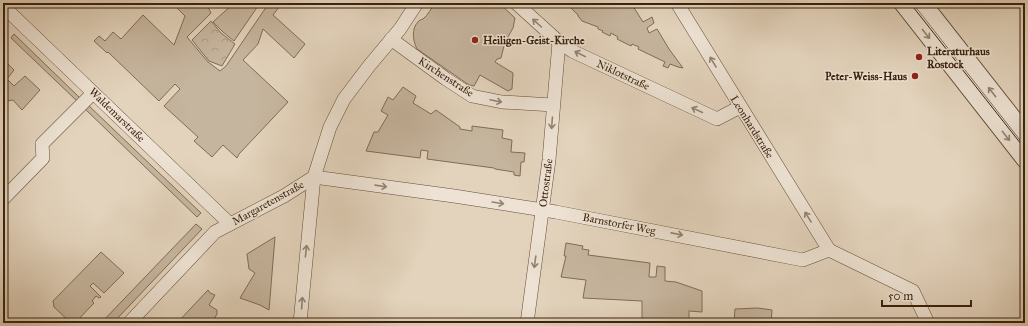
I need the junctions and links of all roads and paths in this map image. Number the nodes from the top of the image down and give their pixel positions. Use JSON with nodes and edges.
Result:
{"nodes":[{"id":1,"x":417,"y":3,"type":"edge"},
{"id":2,"x":516,"y":3,"type":"edge"},
{"id":3,"x":677,"y":3,"type":"edge"},
{"id":4,"x":902,"y":3,"type":"edge"},
{"id":5,"x":923,"y":3,"type":"edge"},
{"id":6,"x":3,"y":6,"type":"edge"},
{"id":7,"x":391,"y":39,"type":"junction"},
{"id":8,"x":559,"y":42,"type":"junction"},
{"id":9,"x":93,"y":93,"type":"junction"},
{"id":10,"x":553,"y":105,"type":"junction"},
{"id":11,"x":740,"y":108,"type":"junction"},
{"id":12,"x":1025,"y":133,"type":"edge"},
{"id":13,"x":1025,"y":160,"type":"edge"},
{"id":14,"x":314,"y":177,"type":"junction"},
{"id":15,"x":3,"y":199,"type":"edge"},
{"id":16,"x":543,"y":210,"type":"junction"},
{"id":17,"x":230,"y":224,"type":"junction"},
{"id":18,"x":829,"y":250,"type":"junction"},
{"id":19,"x":129,"y":323,"type":"edge"},
{"id":20,"x":300,"y":323,"type":"edge"},
{"id":21,"x":527,"y":323,"type":"edge"},
{"id":22,"x":928,"y":323,"type":"edge"}],
"edges":[{"from":1,"to":7,"type":"street","name":"Margaretenstraße"},
{"from":8,"to":2,"type":"street","name":"Niklotstraße","one_way":true},
{"from":11,"to":3,"type":"street","name":"Leonhardstraße","one_way":true},
{"from":4,"to":13,"type":"street","one_way":true},
{"from":12,"to":5,"type":"street","one_way":true},
{"from":6,"to":9,"type":"street","name":"Waldemarstraße"},
{"from":7,"to":10,"type":"street","name":"Kirchenstraße","one_way":true},
{"from":7,"to":14,"type":"street","name":"Margaretenstraße"},
{"from":8,"to":10,"type":"street","name":"Ottostraße"},
{"from":11,"to":8,"type":"street","name":"Niklotstraße","one_way":true},
{"from":9,"to":15,"type":"street"},
{"from":9,"to":17,"type":"street","name":"Waldemarstraße"},
{"from":10,"to":16,"type":"street","name":"Ottostraße","one_way":true},
{"from":18,"to":11,"type":"street","name":"Leonhardstraße","one_way":true},
{"from":14,"to":16,"type":"street","name":"Barnstorfer Weg","one_way":true},
{"from":14,"to":17,"type":"street","name":"Margaretenstraße"},
{"from":20,"to":14,"type":"street","one_way":true},
{"from":16,"to":18,"type":"street","name":"Barnstorfer Weg","one_way":true},
{"from":16,"to":21,"type":"street","name":"Ottostraße","one_way":true},
{"from":17,"to":19,"type":"street","name":"Margaretenstraße"},
{"from":18,"to":22,"type":"street"}]}
